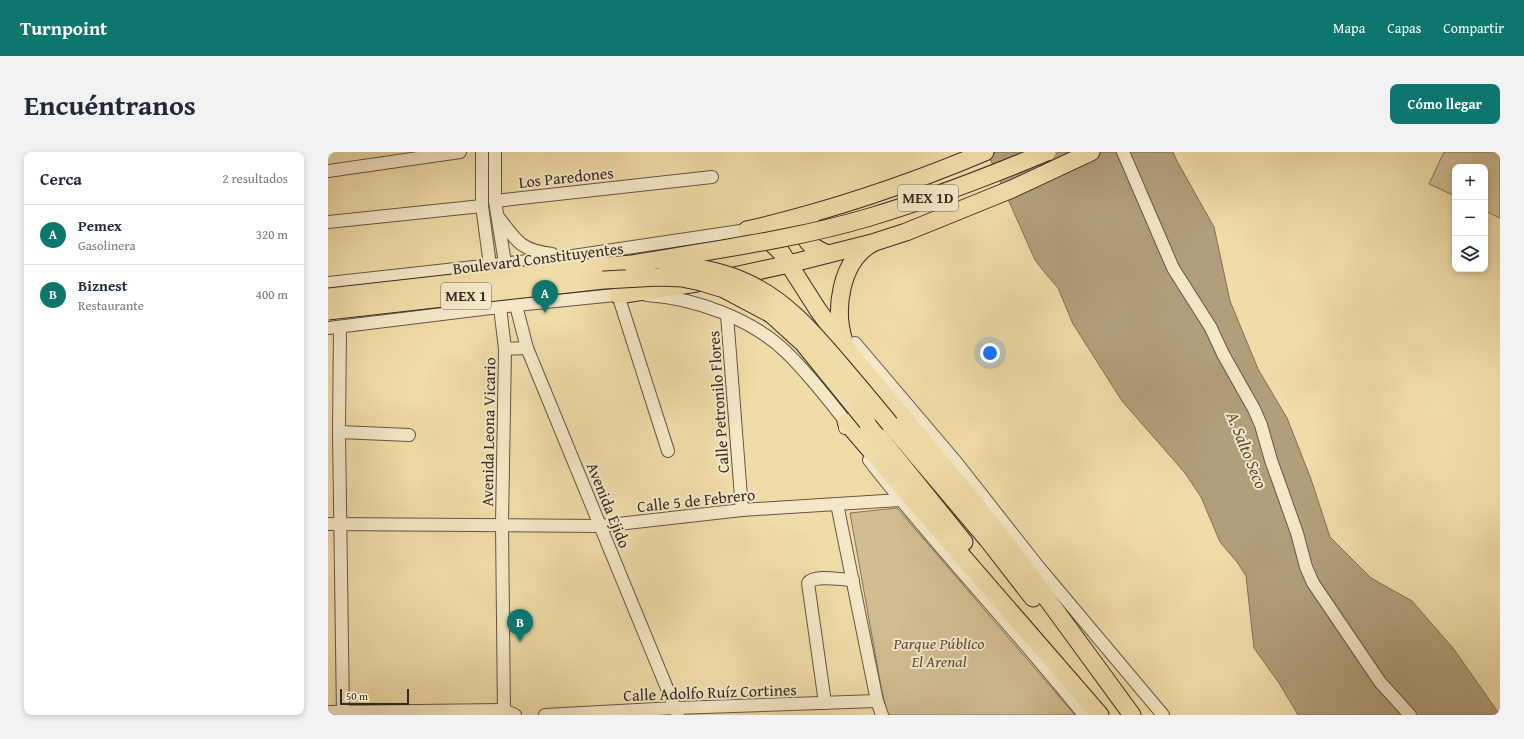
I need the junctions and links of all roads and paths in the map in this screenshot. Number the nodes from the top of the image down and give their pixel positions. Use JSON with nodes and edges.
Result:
{"nodes":[{"id":1,"x":460,"y":152,"type":"edge"},
{"id":2,"x":482,"y":152,"type":"edge"},
{"id":3,"x":495,"y":152,"type":"edge"},
{"id":4,"x":985,"y":152,"type":"edge"},
{"id":5,"x":1047,"y":152,"type":"edge"},
{"id":6,"x":1091,"y":152,"type":"edge"},
{"id":7,"x":1123,"y":152,"type":"edge"},
{"id":8,"x":422,"y":155,"type":"edge"},
{"id":9,"x":328,"y":170,"type":"edge"},
{"id":10,"x":712,"y":177,"type":"dead end"},
{"id":11,"x":495,"y":201,"type":"junction"},
{"id":12,"x":482,"y":206,"type":"junction"},
{"id":13,"x":816,"y":213,"type":"junction"},
{"id":14,"x":498,"y":216,"type":"junction"},
{"id":15,"x":328,"y":222,"type":"edge"},
{"id":16,"x":747,"y":230,"type":"junction"},
{"id":17,"x":872,"y":243,"type":"junction"},
{"id":18,"x":828,"y":254,"type":"junction"},
{"id":19,"x":578,"y":255,"type":"junction"},
{"id":20,"x":505,"y":263,"type":"junction"},
{"id":21,"x":632,"y":264,"type":"junction"},
{"id":22,"x":789,"y":264,"type":"junction"},
{"id":23,"x":490,"y":265,"type":"junction"},
{"id":24,"x":454,"y":268,"type":"junction"},
{"id":25,"x":328,"y":283,"type":"edge"},
{"id":26,"x":618,"y":295,"type":"junction"},
{"id":27,"x":328,"y":297,"type":"edge"},
{"id":28,"x":588,"y":298,"type":"junction"},
{"id":29,"x":516,"y":305,"type":"junction"},
{"id":30,"x":500,"y":307,"type":"junction"},
{"id":31,"x":328,"y":311,"type":"edge"},
{"id":32,"x":459,"y":312,"type":"junction"},
{"id":33,"x":727,"y":315,"type":"junction"},
{"id":34,"x":340,"y":327,"type":"junction"},
{"id":35,"x":328,"y":328,"type":"edge"},
{"id":36,"x":851,"y":347,"type":"junction"},
{"id":37,"x":528,"y":348,"type":"junction"},
{"id":38,"x":505,"y":349,"type":"junction"},
{"id":39,"x":846,"y":422,"type":"junction"},
{"id":40,"x":339,"y":432,"type":"junction"},
{"id":41,"x":409,"y":435,"type":"dead end"},
{"id":42,"x":668,"y":451,"type":"dead end"},
{"id":43,"x":900,"y":500,"type":"junction"},
{"id":44,"x":837,"y":504,"type":"junction"},
{"id":45,"x":742,"y":510,"type":"junction"},
{"id":46,"x":334,"y":523,"type":"edge"},
{"id":47,"x":502,"y":524,"type":"junction"},
{"id":48,"x":600,"y":526,"type":"junction"},
{"id":49,"x":853,"y":580,"type":"junction"},
{"id":50,"x":1068,"y":678,"type":"junction"},
{"id":51,"x":877,"y":701,"type":"junction"},
{"id":52,"x":825,"y":703,"type":"junction"},
{"id":53,"x":773,"y":710,"type":"edge"},
{"id":54,"x":676,"y":711,"type":"edge"},
{"id":55,"x":328,"y":712,"type":"edge"},
{"id":56,"x":504,"y":712,"type":"edge"},
{"id":57,"x":658,"y":712,"type":"edge"},
{"id":58,"x":343,"y":713,"type":"edge"},
{"id":59,"x":515,"y":715,"type":"edge"},
{"id":60,"x":544,"y":715,"type":"edge"},
{"id":61,"x":882,"y":715,"type":"edge"},
{"id":62,"x":1084,"y":715,"type":"edge"},
{"id":63,"x":1100,"y":715,"type":"edge"},
{"id":64,"x":1127,"y":715,"type":"edge"},
{"id":65,"x":1132,"y":715,"type":"edge"},
{"id":66,"x":1163,"y":715,"type":"edge"},
{"id":67,"x":1410,"y":715,"type":"edge"}],
"edges":[{"from":1,"to":8,"type":"street"},
{"from":2,"to":12,"type":"street","name":"Avenida Leona Vicario"},
{"from":3,"to":11,"type":"street"},
{"from":4,"to":13,"type":"highway"},
{"from":5,"to":21,"type":"highway","number":"MEX 1D","bridge":true},
{"from":6,"to":17,"type":"highway","number":"MEX 1D"},
{"from":7,"to":67,"type":"street"},
{"from":8,"to":9,"type":"street"},
{"from":10,"to":11,"type":"street","name":"Los Paredones"},
{"from":11,"to":14,"type":"street"},
{"from":12,"to":15,"type":"street"},
{"from":12,"to":23,"type":"street","name":"Avenida Leona Vicario"},
{"from":13,"to":16,"type":"highway"},
{"from":13,"to":18,"type":"highway"},
{"from":14,"to":19,"type":"street"},
{"from":14,"to":20,"type":"street"},
{"from":16,"to":19,"type":"street","name":"Boulevard Constituyentes"},
{"from":16,"to":22,"type":"highway"},
{"from":17,"to":18,"type":"highway","number":"MEX 1D"},
{"from":17,"to":36,"type":"highway"},
{"from":18,"to":22,"type":"highway","number":"MEX 1D"},
{"from":19,"to":20,"type":"street","name":"Boulevard Constituyentes"},
{"from":19,"to":28,"type":"street"},
{"from":20,"to":23,"type":"street","name":"Boulevard Constituyentes"},
{"from":20,"to":29,"type":"street"},
{"from":21,"to":27,"type":"highway","number":"MEX 1","bridge":true},
{"from":21,"to":64,"type":"highway","bridge":true},
{"from":22,"to":26,"type":"highway","number":"MEX 1D"},
{"from":22,"to":36,"type":"highway"},
{"from":23,"to":24,"type":"street","name":"Boulevard Constituyentes"},
{"from":23,"to":30,"type":"street","name":"Avenida Leona Vicario"},
{"from":24,"to":25,"type":"street","name":"Boulevard Constituyentes"},
{"from":24,"to":32,"type":"street"},
{"from":26,"to":28,"type":"street"},
{"from":26,"to":33,"type":"street"},
{"from":26,"to":42,"type":"street"},
{"from":28,"to":29,"type":"street"},
{"from":29,"to":30,"type":"street"},
{"from":29,"to":37,"type":"street","name":"Avenida Ejido"},
{"from":30,"to":32,"type":"street"},
{"from":30,"to":38,"type":"street","name":"Avenida Leona Vicario"},
{"from":31,"to":50,"type":"highway","name":"Boulevard Constituyentes","number":"MEX 1","bridge":true},
{"from":32,"to":34,"type":"street"},
{"from":33,"to":39,"type":"street"},
{"from":33,"to":45,"type":"street","name":"Calle Petronilo Flores"},
{"from":34,"to":35,"type":"street"},
{"from":34,"to":40,"type":"street"},
{"from":36,"to":65,"type":"highway"},
{"from":36,"to":66,"type":"street"},
{"from":37,"to":38,"type":"street"},
{"from":37,"to":48,"type":"street","name":"Avenida Ejido"},
{"from":38,"to":47,"type":"street","name":"Avenida Leona Vicario"},
{"from":39,"to":43,"type":"street"},
{"from":39,"to":50,"type":"highway"},
{"from":40,"to":41,"type":"street"},
{"from":40,"to":46,"type":"street"},
{"from":43,"to":44,"type":"street","name":"Calle 5 de Febrero"},
{"from":43,"to":62,"type":"street"},
{"from":44,"to":45,"type":"street","name":"Calle 5 de Febrero"},
{"from":44,"to":49,"type":"street"},
{"from":45,"to":48,"type":"street","name":"Calle 5 de Febrero"},
{"from":46,"to":47,"type":"street","name":"Calle 5 de Febrero"},
{"from":46,"to":58,"type":"street"},
{"from":47,"to":48,"type":"street","name":"Calle 5 de Febrero"},
{"from":47,"to":56,"type":"street","name":"Avenida Leona Vicario"},
{"from":48,"to":54,"type":"street","name":"Avenida Ejido"},
{"from":49,"to":51,"type":"street"},
{"from":49,"to":52,"type":"street"},
{"from":50,"to":63,"type":"highway"},
{"from":51,"to":52,"type":"street","name":"Calle Adolfo Ruíz Cortines"},
{"from":51,"to":61,"type":"street"},
{"from":52,"to":53,"type":"street","name":"Calle Adolfo Ruíz Cortines"},
{"from":53,"to":54,"type":"street","name":"Calle Adolfo Ruíz Cortines"},
{"from":54,"to":57,"type":"street","name":"Calle Adolfo Ruíz Cortines"},
{"from":55,"to":58,"type":"street"},
{"from":56,"to":58,"type":"street"},
{"from":56,"to":59,"type":"street"},
{"from":57,"to":60,"type":"street","name":"Calle Adolfo Ruíz Cortines"}]}
